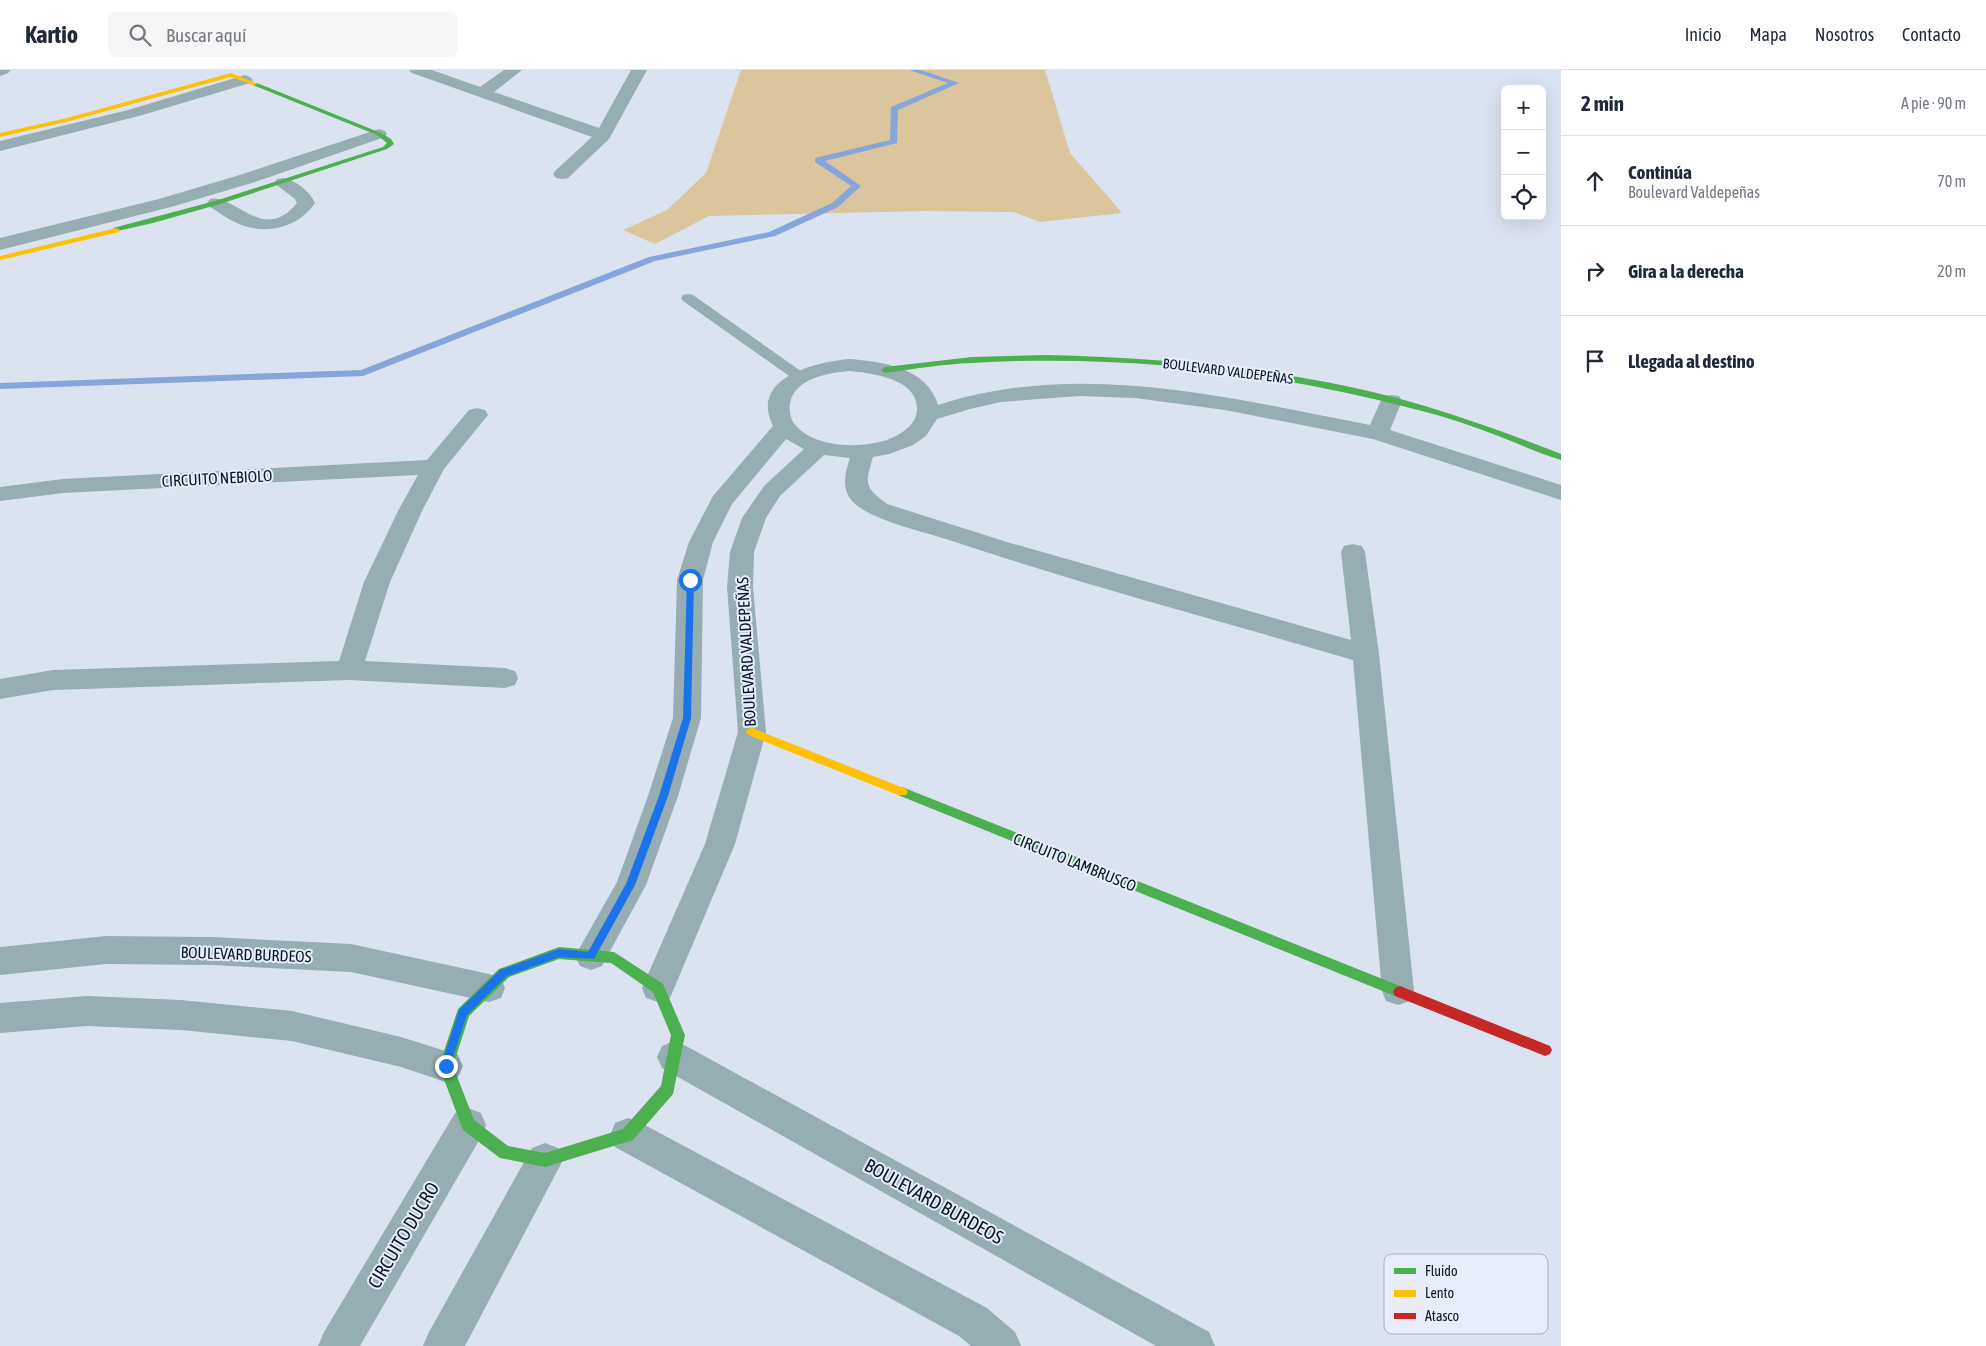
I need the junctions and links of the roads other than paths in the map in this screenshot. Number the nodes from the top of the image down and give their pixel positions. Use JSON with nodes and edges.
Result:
{"nodes":[{"id":1,"x":417,"y":70,"type":"edge"},
{"id":2,"x":514,"y":70,"type":"edge"},
{"id":3,"x":639,"y":70,"type":"edge"},
{"id":4,"x":245,"y":80,"type":"junction"},
{"id":5,"x":482,"y":93,"type":"junction"},
{"id":6,"x":379,"y":134,"type":"junction"},
{"id":7,"x":0,"y":135,"type":"edge"},
{"id":8,"x":603,"y":135,"type":"junction"},
{"id":9,"x":0,"y":146,"type":"edge"},
{"id":10,"x":562,"y":174,"type":"dead end"},
{"id":11,"x":249,"y":178,"type":"junction"},
{"id":12,"x":282,"y":182,"type":"junction"},
{"id":13,"x":264,"y":189,"type":"junction"},
{"id":14,"x":216,"y":203,"type":"junction"},
{"id":15,"x":76,"y":233,"type":"junction"},
{"id":16,"x":0,"y":244,"type":"edge"},
{"id":17,"x":0,"y":258,"type":"edge"},
{"id":18,"x":688,"y":298,"type":"dead end"},
{"id":19,"x":885,"y":370,"type":"junction"},
{"id":20,"x":800,"y":376,"type":"junction"},
{"id":21,"x":1392,"y":401,"type":"junction"},
{"id":22,"x":477,"y":415,"type":"dead end"},
{"id":23,"x":928,"y":415,"type":"junction"},
{"id":24,"x":785,"y":426,"type":"junction"},
{"id":25,"x":1378,"y":433,"type":"junction"},
{"id":26,"x":819,"y":447,"type":"junction"},
{"id":27,"x":863,"y":452,"type":"junction"},
{"id":28,"x":1561,"y":457,"type":"edge"},
{"id":29,"x":434,"y":467,"type":"junction"},
{"id":30,"x":1561,"y":493,"type":"edge"},
{"id":31,"x":0,"y":494,"type":"edge"},
{"id":32,"x":1353,"y":552,"type":"dead end"},
{"id":33,"x":1366,"y":654,"type":"junction"},
{"id":34,"x":349,"y":670,"type":"junction"},
{"id":35,"x":505,"y":678,"type":"dead end"},
{"id":36,"x":0,"y":688,"type":"edge"},
{"id":37,"x":752,"y":732,"type":"junction"},
{"id":38,"x":591,"y":956,"type":"junction"},
{"id":39,"x":0,"y":961,"type":"edge"},
{"id":40,"x":489,"y":988,"type":"junction"},
{"id":41,"x":658,"y":988,"type":"junction"},
{"id":42,"x":1398,"y":991,"type":"junction"},
{"id":43,"x":0,"y":1018,"type":"edge"},
{"id":44,"x":1545,"y":1050,"type":"dead end"},
{"id":45,"x":674,"y":1057,"type":"junction"},
{"id":46,"x":446,"y":1066,"type":"junction"},
{"id":47,"x":468,"y":1125,"type":"junction"},
{"id":48,"x":628,"y":1135,"type":"junction"},
{"id":49,"x":544,"y":1160,"type":"junction"},
{"id":50,"x":338,"y":1346,"type":"edge"},
{"id":51,"x":443,"y":1346,"type":"edge"},
{"id":52,"x":1001,"y":1346,"type":"edge"},
{"id":53,"x":1194,"y":1346,"type":"edge"}],
"edges":[{"from":1,"to":5,"type":"street"},
{"from":2,"to":5,"type":"street"},
{"from":3,"to":8,"type":"street"},
{"from":4,"to":6,"type":"street"},
{"from":4,"to":7,"type":"street"},
{"from":4,"to":9,"type":"street"},
{"from":5,"to":8,"type":"street"},
{"from":6,"to":11,"type":"street"},
{"from":6,"to":12,"type":"street"},
{"from":8,"to":10,"type":"street"},
{"from":11,"to":13,"type":"street"},
{"from":11,"to":15,"type":"street"},
{"from":12,"to":13,"type":"street"},
{"from":12,"to":14,"type":"street"},
{"from":13,"to":14,"type":"street"},
{"from":14,"to":15,"type":"street"},
{"from":15,"to":16,"type":"street"},
{"from":15,"to":17,"type":"street"},
{"from":18,"to":20,"type":"lane"},
{"from":19,"to":20,"type":"street"},
{"from":19,"to":21,"type":"street","name":"BOULEVARD VALDEPEÑAS"},
{"from":19,"to":23,"type":"street"},
{"from":20,"to":24,"type":"street"},
{"from":21,"to":25,"type":"street"},
{"from":21,"to":28,"type":"street","name":"BOULEVARD VALDEPEÑAS"},
{"from":22,"to":29,"type":"street"},
{"from":23,"to":25,"type":"street","name":"BOULEVARD VALDEPEÑAS"},
{"from":23,"to":27,"type":"street"},
{"from":24,"to":26,"type":"street"},
{"from":24,"to":38,"type":"street"},
{"from":25,"to":30,"type":"street","name":"BOULEVARD VALDEPEÑAS"},
{"from":26,"to":27,"type":"street"},
{"from":26,"to":37,"type":"street","name":"BOULEVARD VALDEPEÑAS"},
{"from":27,"to":33,"type":"street"},
{"from":29,"to":31,"type":"street","name":"CIRCUITO NEBIOLO"},
{"from":29,"to":34,"type":"street"},
{"from":32,"to":33,"type":"street"},
{"from":33,"to":42,"type":"street"},
{"from":34,"to":35,"type":"street"},
{"from":34,"to":36,"type":"street"},
{"from":37,"to":41,"type":"street","name":"BOULEVARD VALDEPEÑAS"},
{"from":37,"to":42,"type":"street","name":"CIRCUITO LAMBRUSCO"},
{"from":38,"to":40,"type":"street"},
{"from":38,"to":41,"type":"street"},
{"from":39,"to":40,"type":"street","name":"BOULEVARD BURDEOS"},
{"from":40,"to":46,"type":"street"},
{"from":41,"to":45,"type":"street"},
{"from":42,"to":44,"type":"street","name":"CIRCUITO LAMBRUSCO"},
{"from":43,"to":46,"type":"street"},
{"from":45,"to":48,"type":"street"},
{"from":45,"to":53,"type":"street","name":"BOULEVARD BURDEOS"},
{"from":46,"to":47,"type":"street"},
{"from":47,"to":49,"type":"street"},
{"from":47,"to":50,"type":"street","name":"CIRCUITO DUCRO"},
{"from":48,"to":49,"type":"street"},
{"from":48,"to":52,"type":"street"},
{"from":49,"to":51,"type":"street"}]}
